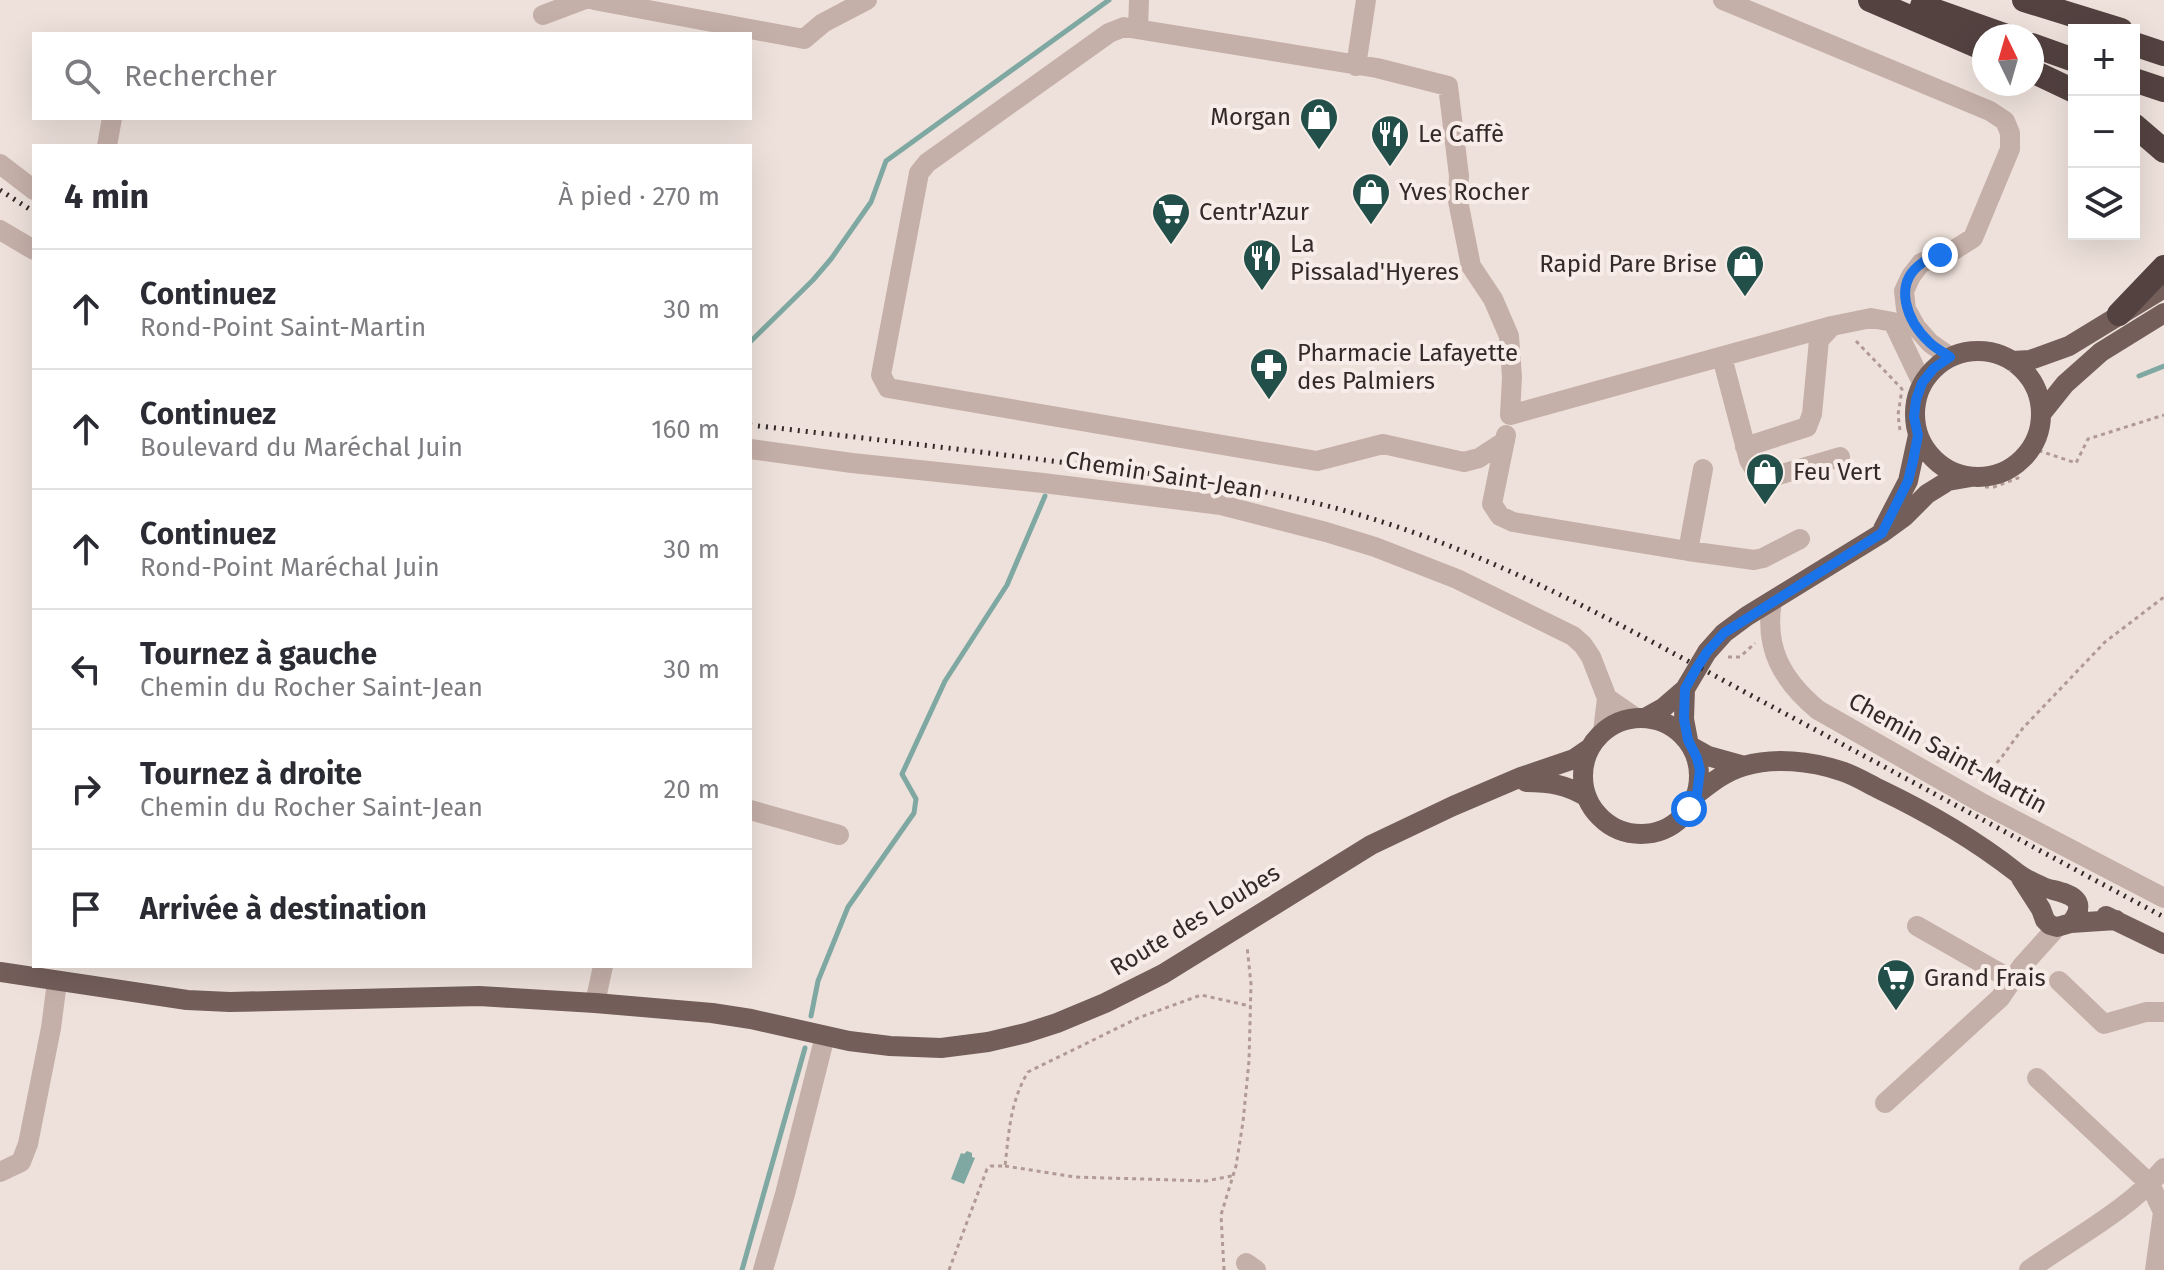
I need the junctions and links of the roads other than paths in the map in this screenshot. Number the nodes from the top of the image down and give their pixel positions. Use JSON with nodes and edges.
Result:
{"nodes":[{"id":1,"x":583,"y":0,"type":"edge"},
{"id":2,"x":594,"y":0,"type":"edge"},
{"id":3,"x":867,"y":0,"type":"edge"},
{"id":4,"x":1139,"y":0,"type":"edge"},
{"id":5,"x":1366,"y":0,"type":"edge"},
{"id":6,"x":1723,"y":0,"type":"edge"},
{"id":7,"x":1870,"y":0,"type":"edge"},
{"id":8,"x":1905,"y":0,"type":"edge"},
{"id":9,"x":2005,"y":0,"type":"edge"},
{"id":10,"x":2024,"y":0,"type":"edge"},
{"id":11,"x":543,"y":15,"type":"dead end"},
{"id":12,"x":1973,"y":24,"type":"edge"},
{"id":13,"x":2075,"y":24,"type":"edge"},
{"id":14,"x":2102,"y":24,"type":"edge"},
{"id":15,"x":1138,"y":29,"type":"junction"},
{"id":16,"x":2140,"y":36,"type":"edge"},
{"id":17,"x":1972,"y":44,"type":"edge"},
{"id":18,"x":2164,"y":44,"type":"edge"},
{"id":19,"x":2140,"y":46,"type":"edge"},
{"id":20,"x":2044,"y":49,"type":"edge"},
{"id":21,"x":2164,"y":54,"type":"edge"},
{"id":22,"x":2068,"y":58,"type":"edge"},
{"id":23,"x":1356,"y":66,"type":"junction"},
{"id":24,"x":2044,"y":77,"type":"edge"},
{"id":25,"x":2140,"y":82,"type":"edge"},
{"id":26,"x":2068,"y":88,"type":"edge"},
{"id":27,"x":2164,"y":90,"type":"edge"},
{"id":28,"x":112,"y":120,"type":"edge"},
{"id":29,"x":2140,"y":130,"type":"edge"},
{"id":30,"x":107,"y":144,"type":"edge"},
{"id":31,"x":2164,"y":151,"type":"edge"},
{"id":32,"x":0,"y":164,"type":"edge"},
{"id":33,"x":32,"y":188,"type":"edge"},
{"id":34,"x":0,"y":230,"type":"edge"},
{"id":35,"x":32,"y":249,"type":"edge"},
{"id":36,"x":2164,"y":267,"type":"edge"},
{"id":37,"x":2164,"y":288,"type":"edge"},
{"id":38,"x":2164,"y":313,"type":"edge"},
{"id":39,"x":2119,"y":314,"type":"junction"},
{"id":40,"x":1840,"y":324,"type":"junction"},
{"id":41,"x":1722,"y":357,"type":"junction"},
{"id":42,"x":1950,"y":357,"type":"junction"},
{"id":43,"x":2012,"y":361,"type":"junction"},
{"id":44,"x":1922,"y":383,"type":"junction"},
{"id":45,"x":2041,"y":414,"type":"junction"},
{"id":46,"x":1510,"y":415,"type":"junction"},
{"id":47,"x":1909,"y":434,"type":"junction"},
{"id":48,"x":1505,"y":441,"type":"junction"},
{"id":49,"x":1745,"y":447,"type":"junction"},
{"id":50,"x":752,"y":449,"type":"edge"},
{"id":51,"x":1840,"y":457,"type":"dead end"},
{"id":52,"x":1703,"y":469,"type":"dead end"},
{"id":53,"x":1971,"y":477,"type":"junction"},
{"id":54,"x":1882,"y":533,"type":"junction"},
{"id":55,"x":1800,"y":539,"type":"dead end"},
{"id":56,"x":1688,"y":551,"type":"junction"},
{"id":57,"x":1772,"y":601,"type":"junction"},
{"id":58,"x":1685,"y":689,"type":"junction"},
{"id":59,"x":1607,"y":698,"type":"junction"},
{"id":60,"x":1640,"y":718,"type":"junction"},
{"id":61,"x":1596,"y":740,"type":"junction"},
{"id":62,"x":1690,"y":744,"type":"junction"},
{"id":63,"x":1744,"y":766,"type":"junction"},
{"id":64,"x":1495,"y":788,"type":"junction"},
{"id":65,"x":1697,"y":794,"type":"junction"},
{"id":66,"x":1587,"y":797,"type":"junction"},
{"id":67,"x":752,"y":811,"type":"edge"},
{"id":68,"x":839,"y":835,"type":"dead end"},
{"id":69,"x":2018,"y":874,"type":"junction"},
{"id":70,"x":2056,"y":891,"type":"junction"},
{"id":71,"x":2164,"y":898,"type":"edge"},
{"id":72,"x":2076,"y":902,"type":"junction"},
{"id":73,"x":2053,"y":918,"type":"junction"},
{"id":74,"x":2116,"y":920,"type":"junction"},
{"id":75,"x":1917,"y":926,"type":"dead end"},
{"id":76,"x":2164,"y":944,"type":"edge"},
{"id":77,"x":603,"y":968,"type":"edge"},
{"id":78,"x":0,"y":972,"type":"edge"},
{"id":79,"x":2017,"y":973,"type":"junction"},
{"id":80,"x":2059,"y":981,"type":"dead end"},
{"id":81,"x":57,"y":982,"type":"junction"},
{"id":82,"x":595,"y":1003,"type":"junction"},
{"id":83,"x":2164,"y":1012,"type":"edge"},
{"id":84,"x":825,"y":1036,"type":"junction"},
{"id":85,"x":2037,"y":1078,"type":"dead end"},
{"id":86,"x":1885,"y":1103,"type":"dead end"},
{"id":87,"x":0,"y":1172,"type":"edge"},
{"id":88,"x":2157,"y":1176,"type":"edge"},
{"id":89,"x":763,"y":1270,"type":"edge"},
{"id":90,"x":2029,"y":1270,"type":"edge"},
{"id":91,"x":2155,"y":1270,"type":"edge"}],
"edges":[{"from":1,"to":11,"type":"street"},
{"from":2,"to":3,"type":"street"},
{"from":4,"to":15,"type":"street"},
{"from":5,"to":23,"type":"street"},
{"from":6,"to":42,"type":"street"},
{"from":7,"to":17,"type":"highway"},
{"from":8,"to":12,"type":"highway"},
{"from":9,"to":13,"type":"highway"},
{"from":10,"to":14,"type":"highway"},
{"from":15,"to":23,"type":"street"},
{"from":15,"to":48,"type":"street"},
{"from":16,"to":18,"type":"highway"},
{"from":19,"to":21,"type":"highway"},
{"from":20,"to":22,"type":"highway"},
{"from":23,"to":46,"type":"street"},
{"from":24,"to":26,"type":"highway"},
{"from":25,"to":27,"type":"highway"},
{"from":28,"to":30,"type":"street"},
{"from":29,"to":31,"type":"highway"},
{"from":32,"to":33,"type":"street"},
{"from":34,"to":35,"type":"street"},
{"from":36,"to":39,"type":"highway"},
{"from":37,"to":39,"type":"main road"},
{"from":38,"to":45,"type":"main road"},
{"from":39,"to":43,"type":"main road"},
{"from":40,"to":41,"type":"street"},
{"from":40,"to":44,"type":"street"},
{"from":40,"to":49,"type":"street"},
{"from":41,"to":46,"type":"street"},
{"from":41,"to":49,"type":"street"},
{"from":42,"to":43,"type":"main road"},
{"from":42,"to":44,"type":"main road"},
{"from":43,"to":45,"type":"main road"},
{"from":44,"to":47,"type":"main road"},
{"from":45,"to":53,"type":"main road"},
{"from":46,"to":48,"type":"street"},
{"from":47,"to":53,"type":"main road"},
{"from":47,"to":54,"type":"main road"},
{"from":48,"to":56,"type":"street"},
{"from":49,"to":51,"type":"street"},
{"from":50,"to":59,"type":"street","name":"Chemin Saint-Jean"},
{"from":52,"to":56,"type":"street"},
{"from":53,"to":54,"type":"main road"},
{"from":54,"to":57,"type":"main road"},
{"from":55,"to":56,"type":"street"},
{"from":57,"to":58,"type":"main road"},
{"from":57,"to":71,"type":"street","name":"Chemin Saint-Martin"},
{"from":58,"to":60,"type":"main road"},
{"from":58,"to":62,"type":"main road"},
{"from":59,"to":60,"type":"street"},
{"from":59,"to":61,"type":"street","name":"Chemin Saint-Jean"},
{"from":60,"to":61,"type":"main road"},
{"from":60,"to":62,"type":"main road"},
{"from":61,"to":64,"type":"main road","name":"Route des Loubes"},
{"from":61,"to":66,"type":"main road"},
{"from":62,"to":63,"type":"main road"},
{"from":62,"to":65,"type":"main road"},
{"from":63,"to":65,"type":"main road"},
{"from":63,"to":69,"type":"main road"},
{"from":64,"to":66,"type":"main road","name":"Route des Loubes"},
{"from":64,"to":84,"type":"main road","name":"Route des Loubes"},
{"from":65,"to":66,"type":"main road"},
{"from":67,"to":68,"type":"street"},
{"from":69,"to":70,"type":"main road"},
{"from":69,"to":73,"type":"main road"},
{"from":70,"to":72,"type":"main road"},
{"from":70,"to":73,"type":"main road"},
{"from":72,"to":73,"type":"main road"},
{"from":72,"to":74,"type":"main road"},
{"from":73,"to":74,"type":"main road"},
{"from":73,"to":79,"type":"street"},
{"from":74,"to":76,"type":"main road"},
{"from":75,"to":79,"type":"street"},
{"from":77,"to":82,"type":"street"},
{"from":78,"to":81,"type":"main road","name":"Route des Loubes"},
{"from":79,"to":86,"type":"street"},
{"from":80,"to":83,"type":"street"},
{"from":81,"to":82,"type":"main road","name":"Route des Loubes"},
{"from":81,"to":87,"type":"street"},
{"from":82,"to":84,"type":"main road","name":"Route des Loubes"},
{"from":84,"to":89,"type":"street"},
{"from":85,"to":88,"type":"street"},
{"from":88,"to":90,"type":"street"},
{"from":88,"to":91,"type":"street"}]}
